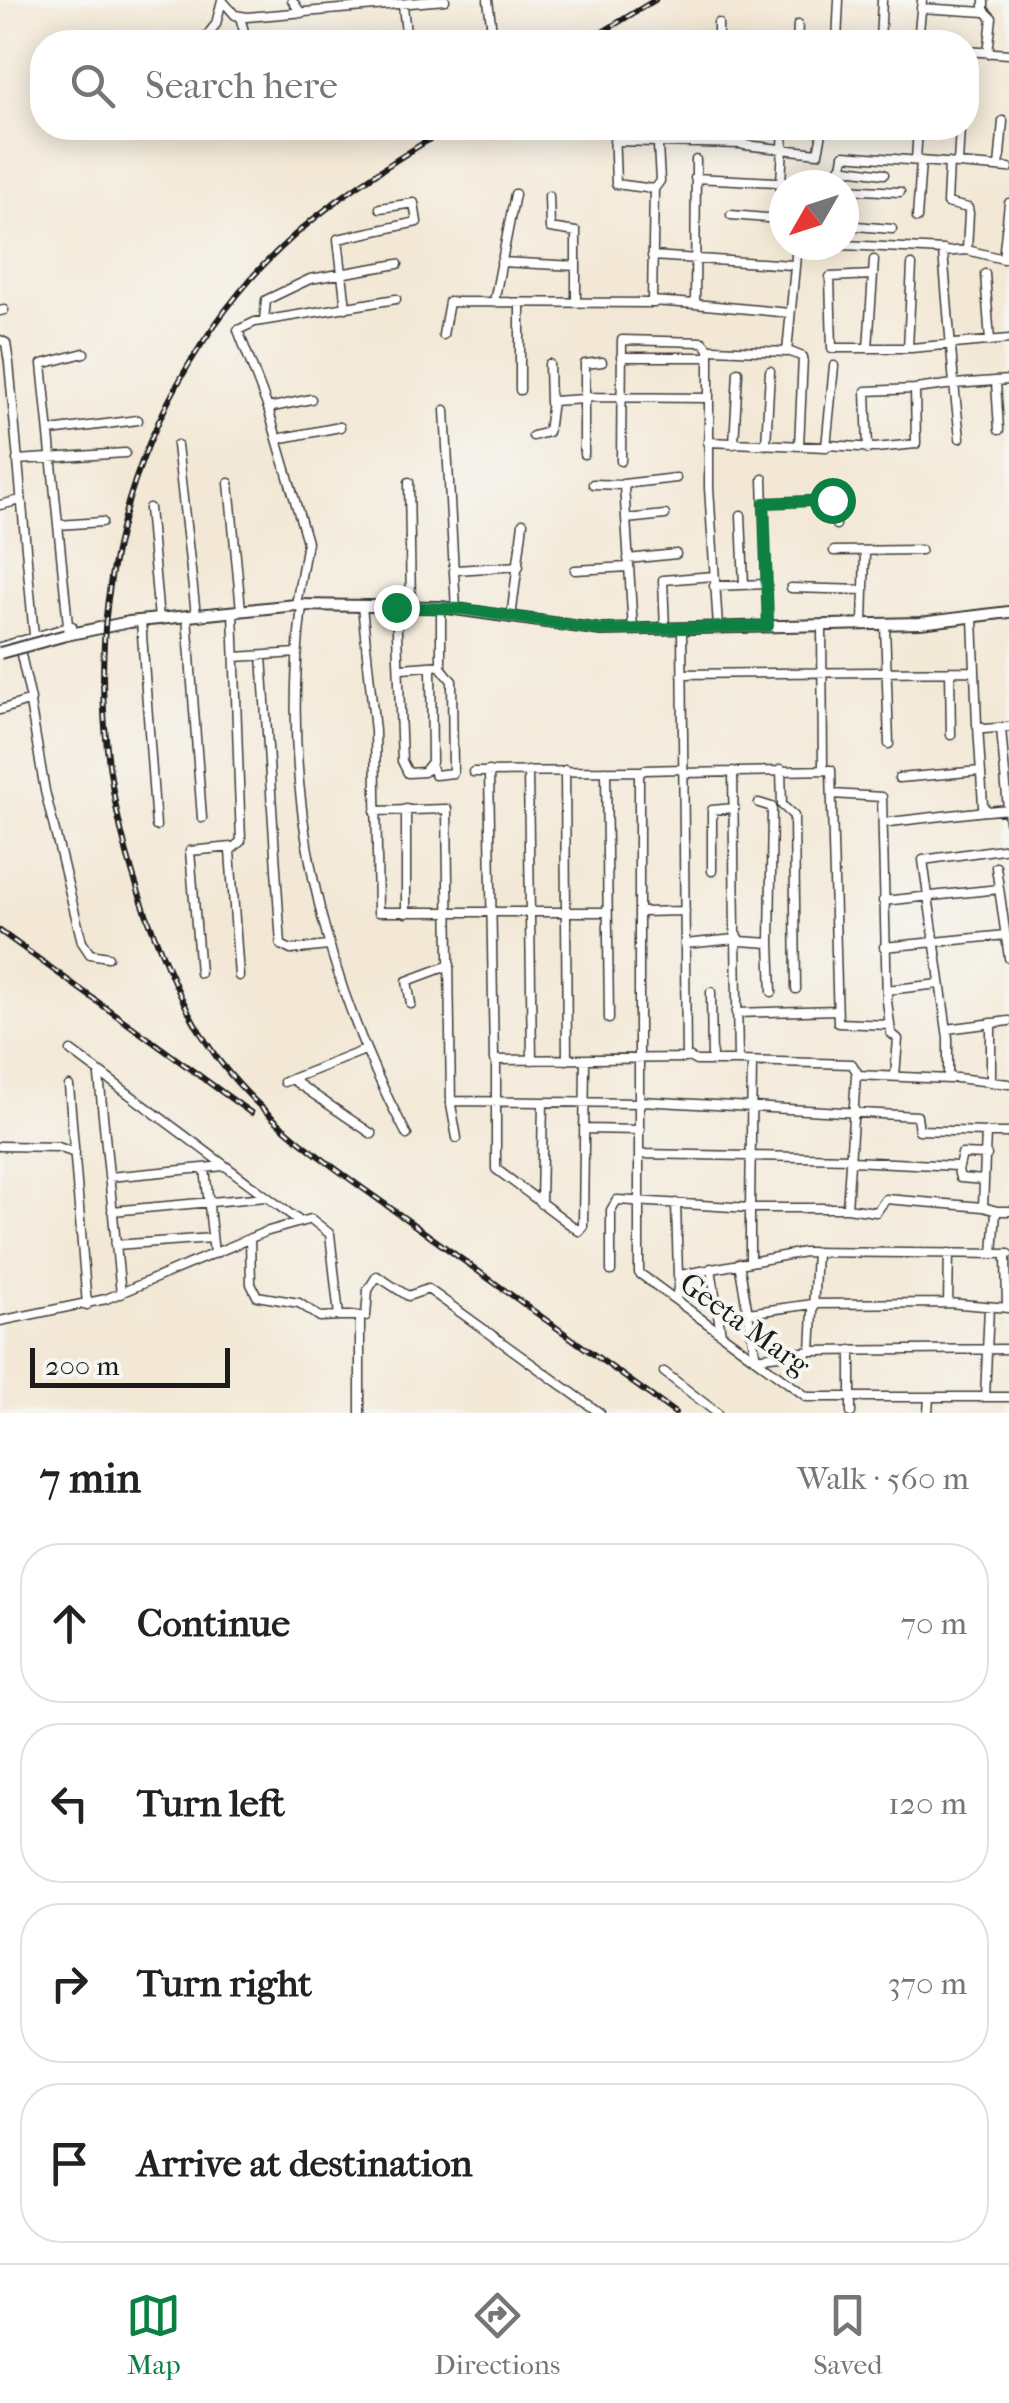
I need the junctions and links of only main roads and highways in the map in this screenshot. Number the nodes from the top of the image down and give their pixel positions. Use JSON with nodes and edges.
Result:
{"nodes":[{"id":1,"x":1009,"y":612,"type":"edge"},
{"id":2,"x":0,"y":648,"type":"edge"}],
"edges":[{"from":1,"to":2,"type":"main road","bridge":true}]}
